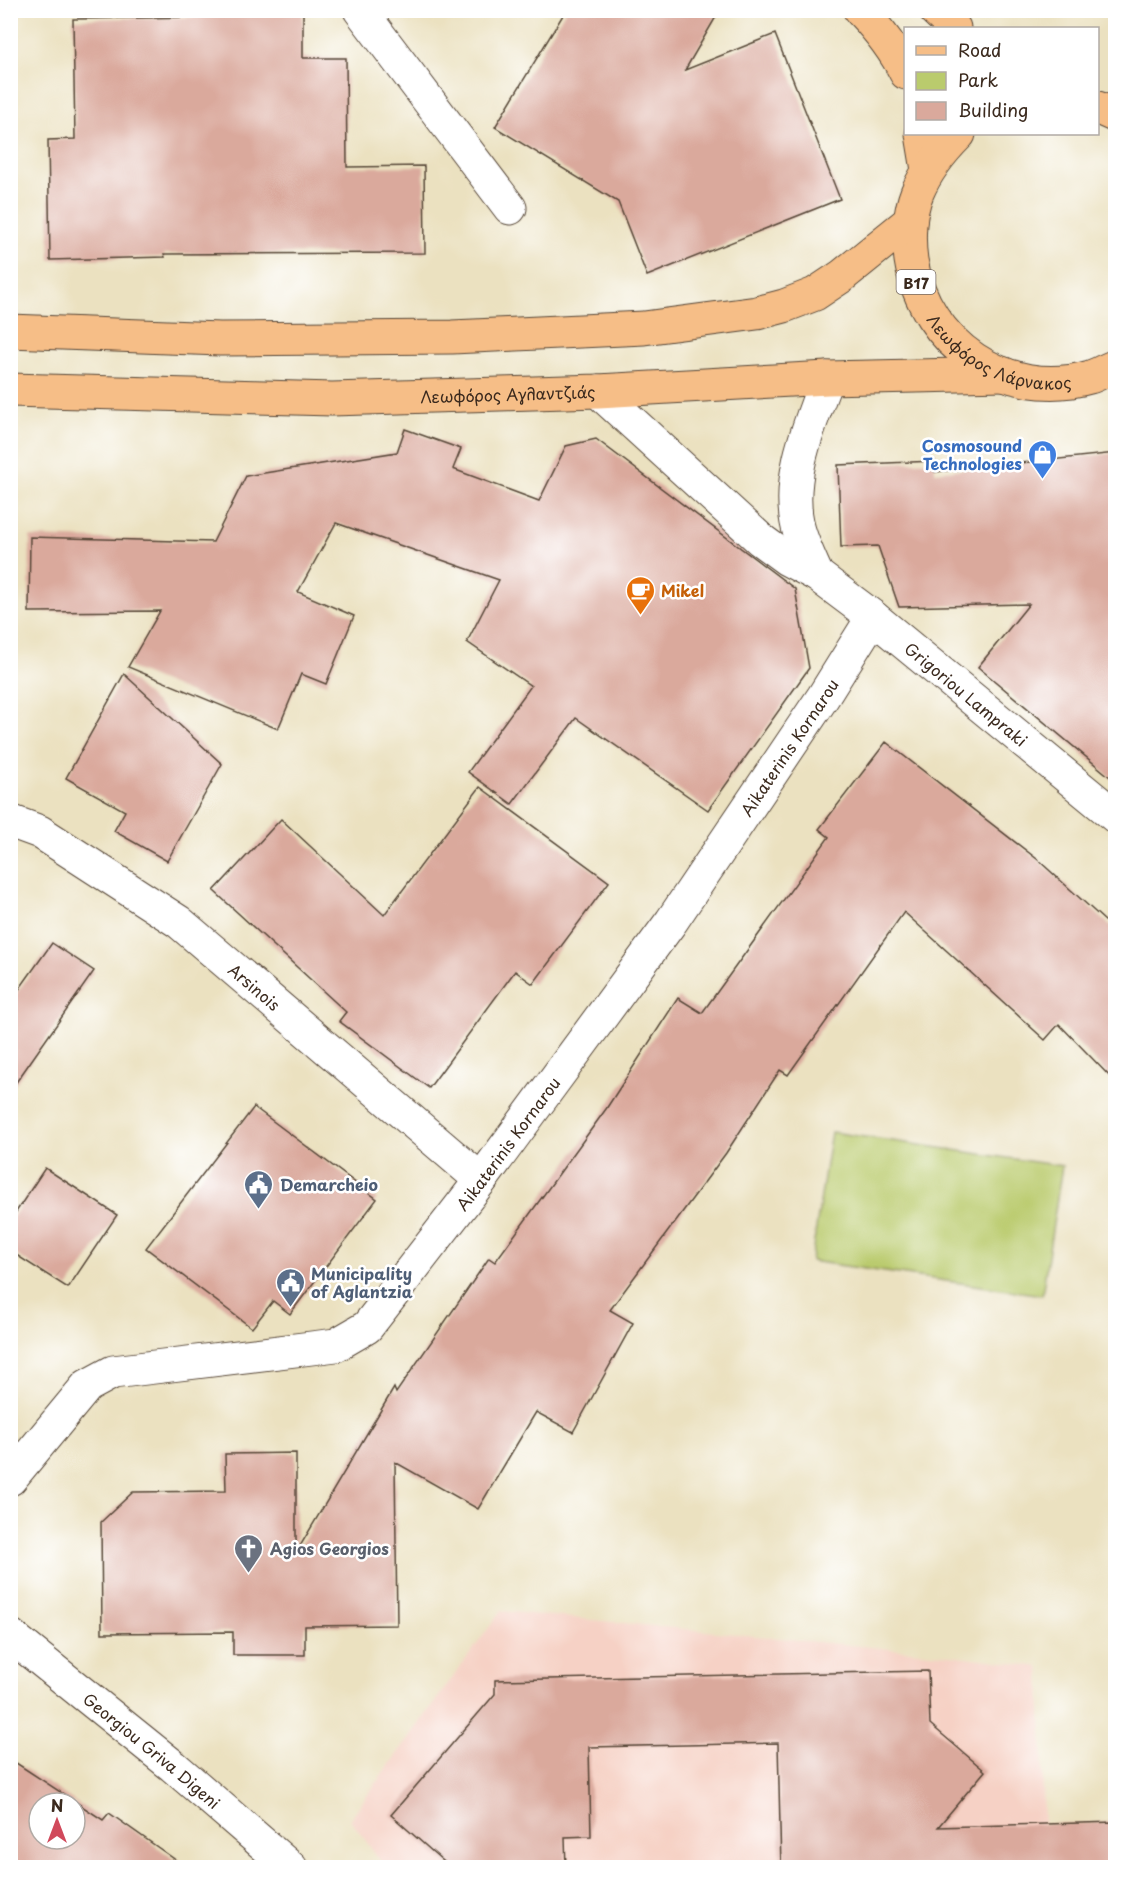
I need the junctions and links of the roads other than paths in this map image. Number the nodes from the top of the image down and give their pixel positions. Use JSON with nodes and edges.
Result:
{"nodes":[{"id":1,"x":360,"y":10,"type":"edge"},
{"id":2,"x":860,"y":10,"type":"edge"},
{"id":3,"x":935,"y":10,"type":"edge"},
{"id":4,"x":953,"y":27,"type":"edge"},
{"id":5,"x":904,"y":69,"type":"edge"},
{"id":6,"x":922,"y":135,"type":"edge"},
{"id":7,"x":958,"y":135,"type":"edge"},
{"id":8,"x":928,"y":170,"type":"junction"},
{"id":9,"x":510,"y":208,"type":"dead end"},
{"id":10,"x":910,"y":221,"type":"junction"},
{"id":11,"x":10,"y":331,"type":"edge"},
{"id":12,"x":1116,"y":366,"type":"edge"},
{"id":13,"x":1004,"y":374,"type":"junction"},
{"id":14,"x":827,"y":378,"type":"junction"},
{"id":15,"x":10,"y":390,"type":"edge"},
{"id":16,"x":598,"y":391,"type":"junction"},
{"id":17,"x":817,"y":575,"type":"junction"},
{"id":18,"x":873,"y":617,"type":"junction"},
{"id":19,"x":1116,"y":817,"type":"edge"},
{"id":20,"x":10,"y":821,"type":"edge"},
{"id":21,"x":481,"y":1180,"type":"junction"},
{"id":22,"x":10,"y":1479,"type":"edge"},
{"id":23,"x":10,"y":1635,"type":"edge"},
{"id":24,"x":291,"y":1868,"type":"edge"}],
"edges":[{"from":1,"to":9,"type":"street"},
{"from":2,"to":5,"type":"main road"},
{"from":3,"to":4,"type":"main road"},
{"from":6,"to":8,"type":"main road"},
{"from":7,"to":8,"type":"main road","name":"Λεωφόρος Λάρνακος","number":"B17"},
{"from":8,"to":10,"type":"main road","name":"Λεωφόρος Λάρνακος","number":"B17"},
{"from":10,"to":11,"type":"main road"},
{"from":10,"to":13,"type":"main road","name":"Λεωφόρος Λάρνακος","number":"B17"},
{"from":12,"to":13,"type":"main road","name":"Λεωφόρος Λάρνακος","number":"B17"},
{"from":13,"to":14,"type":"main road","name":"Λεωφόρος Αγλαντζιάς"},
{"from":14,"to":16,"type":"main road","name":"Λεωφόρος Αγλαντζιάς"},
{"from":14,"to":17,"type":"street"},
{"from":15,"to":16,"type":"main road","name":"Λεωφόρος Αγλαντζιάς"},
{"from":16,"to":17,"type":"street","name":"Grigoriou Lampraki"},
{"from":17,"to":18,"type":"street","name":"Grigoriou Lampraki"},
{"from":18,"to":19,"type":"street","name":"Grigoriou Lampraki"},
{"from":18,"to":21,"type":"street","name":"Aikaterinis Kornarou"},
{"from":20,"to":21,"type":"street","name":"Arsinois"},
{"from":21,"to":22,"type":"street","name":"Aikaterinis Kornarou"},
{"from":23,"to":24,"type":"street","name":"Georgiou Griva Digeni"}]}
